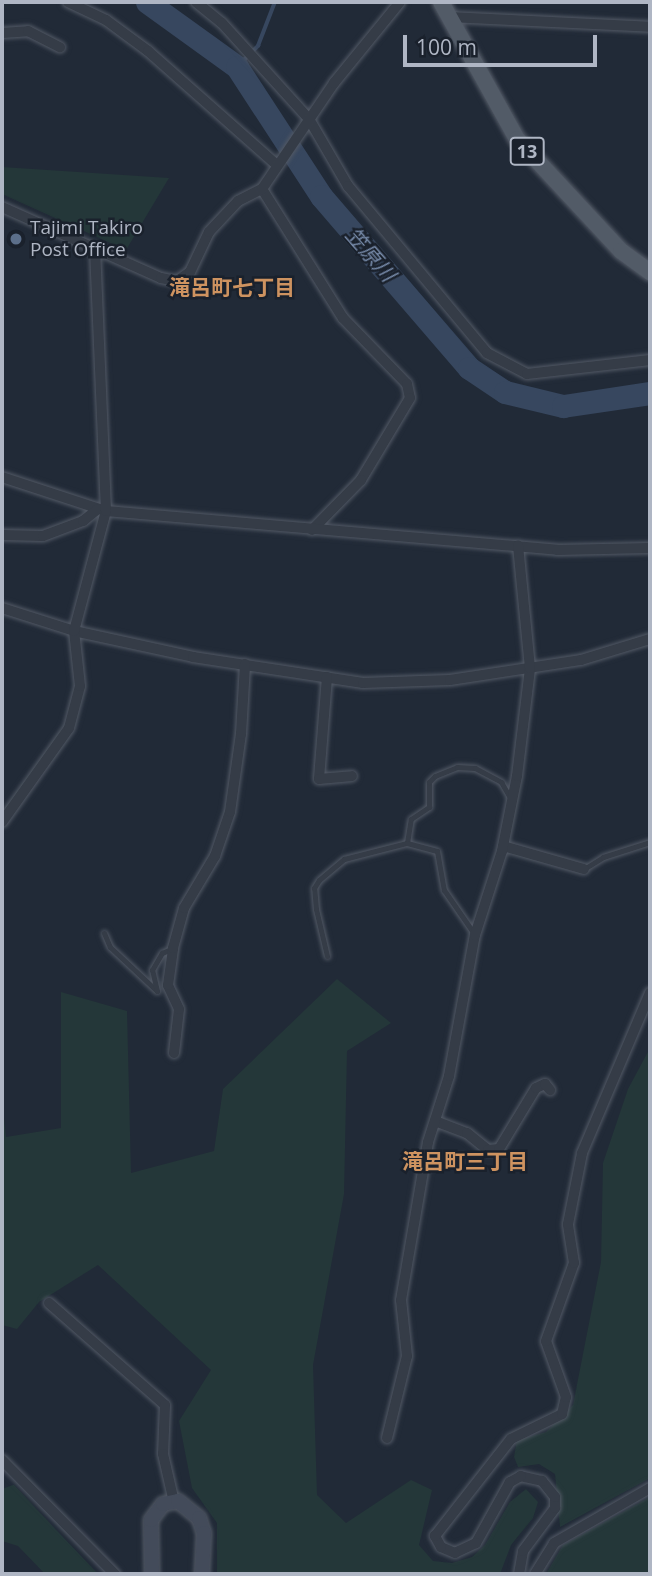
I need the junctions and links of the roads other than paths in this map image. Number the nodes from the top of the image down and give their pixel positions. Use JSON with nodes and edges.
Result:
{"nodes":[{"id":1,"x":68,"y":2,"type":"edge"},
{"id":2,"x":196,"y":2,"type":"edge"},
{"id":3,"x":400,"y":2,"type":"edge"},
{"id":4,"x":441,"y":2,"type":"edge"},
{"id":5,"x":449,"y":18,"type":"junction"},
{"id":6,"x":650,"y":26,"type":"edge"},
{"id":7,"x":2,"y":33,"type":"edge"},
{"id":8,"x":60,"y":47,"type":"dead end"},
{"id":9,"x":309,"y":119,"type":"junction"},
{"id":10,"x":277,"y":165,"type":"junction"},
{"id":11,"x":262,"y":188,"type":"junction"},
{"id":12,"x":2,"y":207,"type":"edge"},
{"id":13,"x":95,"y":249,"type":"junction"},
{"id":14,"x":650,"y":272,"type":"edge"},
{"id":15,"x":650,"y":360,"type":"edge"},
{"id":16,"x":2,"y":477,"type":"edge"},
{"id":17,"x":102,"y":510,"type":"junction"},
{"id":18,"x":312,"y":530,"type":"junction"},
{"id":19,"x":2,"y":535,"type":"edge"},
{"id":20,"x":518,"y":546,"type":"junction"},
{"id":21,"x":650,"y":548,"type":"edge"},
{"id":22,"x":2,"y":608,"type":"edge"},
{"id":23,"x":74,"y":631,"type":"junction"},
{"id":24,"x":650,"y":639,"type":"edge"},
{"id":25,"x":245,"y":664,"type":"junction"},
{"id":26,"x":530,"y":668,"type":"junction"},
{"id":27,"x":327,"y":677,"type":"junction"},
{"id":28,"x":352,"y":776,"type":"dead end"},
{"id":29,"x":512,"y":800,"type":"junction"},
{"id":30,"x":2,"y":822,"type":"edge"},
{"id":31,"x":650,"y":842,"type":"edge"},
{"id":32,"x":407,"y":843,"type":"junction"},
{"id":33,"x":503,"y":846,"type":"junction"},
{"id":34,"x":584,"y":869,"type":"joint"},
{"id":35,"x":104,"y":933,"type":"dead end"},
{"id":36,"x":475,"y":935,"type":"junction"},
{"id":37,"x":173,"y":948,"type":"junction"},
{"id":38,"x":327,"y":956,"type":"dead end"},
{"id":39,"x":650,"y":993,"type":"edge"},
{"id":40,"x":174,"y":1053,"type":"dead end"},
{"id":41,"x":550,"y":1090,"type":"dead end"},
{"id":42,"x":435,"y":1121,"type":"junction"},
{"id":43,"x":49,"y":1303,"type":"dead end"},
{"id":44,"x":387,"y":1438,"type":"dead end"},
{"id":45,"x":2,"y":1460,"type":"edge"},
{"id":46,"x":650,"y":1489,"type":"edge"},
{"id":47,"x":174,"y":1502,"type":"junction"},
{"id":48,"x":116,"y":1574,"type":"edge"},
{"id":49,"x":152,"y":1574,"type":"edge"},
{"id":50,"x":202,"y":1574,"type":"edge"},
{"id":51,"x":519,"y":1574,"type":"edge"},
{"id":52,"x":535,"y":1574,"type":"edge"}],
"edges":[{"from":1,"to":10,"type":"street"},
{"from":2,"to":9,"type":"street"},
{"from":3,"to":9,"type":"street"},
{"from":4,"to":5,"type":"main road","number":"13"},
{"from":5,"to":6,"type":"street"},
{"from":5,"to":14,"type":"main road","number":"13"},
{"from":7,"to":8,"type":"street"},
{"from":9,"to":10,"type":"street"},
{"from":9,"to":15,"type":"street"},
{"from":10,"to":11,"type":"street"},
{"from":11,"to":13,"type":"street"},
{"from":11,"to":18,"type":"street"},
{"from":12,"to":13,"type":"street"},
{"from":13,"to":17,"type":"street"},
{"from":16,"to":17,"type":"street"},
{"from":17,"to":18,"type":"street"},
{"from":17,"to":19,"type":"street"},
{"from":17,"to":23,"type":"street"},
{"from":18,"to":20,"type":"street"},
{"from":20,"to":21,"type":"street"},
{"from":20,"to":26,"type":"street"},
{"from":22,"to":23,"type":"street"},
{"from":23,"to":25,"type":"street"},
{"from":23,"to":30,"type":"street"},
{"from":24,"to":26,"type":"street"},
{"from":25,"to":27,"type":"street"},
{"from":25,"to":37,"type":"street"},
{"from":26,"to":27,"type":"street"},
{"from":26,"to":29,"type":"street"},
{"from":27,"to":28,"type":"street"},
{"from":29,"to":32,"type":"lane"},
{"from":29,"to":33,"type":"street"},
{"from":31,"to":34,"type":"lane"},
{"from":32,"to":36,"type":"lane"},
{"from":32,"to":38,"type":"lane"},
{"from":33,"to":34,"type":"street"},
{"from":33,"to":36,"type":"street"},
{"from":35,"to":37,"type":"lane"},
{"from":36,"to":42,"type":"street"},
{"from":37,"to":40,"type":"street"},
{"from":39,"to":51,"type":"street"},
{"from":41,"to":42,"type":"street"},
{"from":42,"to":44,"type":"street"},
{"from":43,"to":47,"type":"street"},
{"from":45,"to":48,"type":"street"},
{"from":46,"to":52,"type":"street"},
{"from":47,"to":49,"type":"street"},
{"from":47,"to":50,"type":"street"}]}
